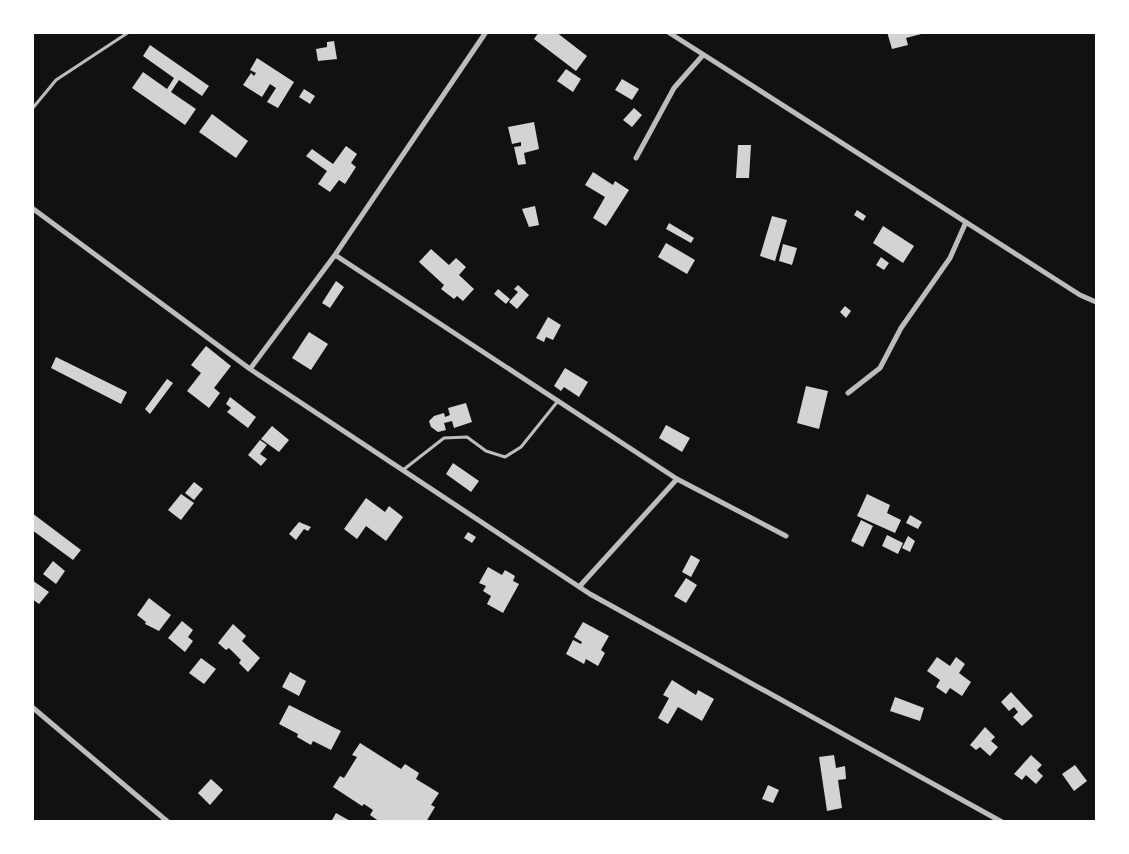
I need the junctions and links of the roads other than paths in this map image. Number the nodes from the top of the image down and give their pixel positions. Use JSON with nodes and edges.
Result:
{"nodes":[{"id":1,"x":129,"y":32,"type":"edge"},
{"id":2,"x":486,"y":32,"type":"edge"},
{"id":3,"x":668,"y":32,"type":"edge"},
{"id":4,"x":703,"y":55,"type":"junction"},
{"id":5,"x":32,"y":109,"type":"edge"},
{"id":6,"x":636,"y":158,"type":"dead end"},
{"id":7,"x":32,"y":208,"type":"edge"},
{"id":8,"x":966,"y":222,"type":"junction"},
{"id":9,"x":335,"y":255,"type":"junction"},
{"id":10,"x":1096,"y":302,"type":"edge"},
{"id":11,"x":250,"y":369,"type":"junction"},
{"id":12,"x":848,"y":393,"type":"dead end"},
{"id":13,"x":558,"y":401,"type":"junction"},
{"id":14,"x":403,"y":470,"type":"junction"},
{"id":15,"x":677,"y":479,"type":"junction"},
{"id":16,"x":786,"y":536,"type":"dead end"},
{"id":17,"x":579,"y":587,"type":"junction"},
{"id":18,"x":34,"y":710,"type":"edge"},
{"id":19,"x":168,"y":822,"type":"edge"},
{"id":20,"x":1002,"y":822,"type":"edge"}],
"edges":[{"from":1,"to":5,"type":"lane"},
{"from":2,"to":9,"type":"street"},
{"from":3,"to":4,"type":"street"},
{"from":4,"to":6,"type":"street"},
{"from":4,"to":8,"type":"street"},
{"from":7,"to":11,"type":"street"},
{"from":8,"to":10,"type":"street"},
{"from":8,"to":12,"type":"street"},
{"from":9,"to":11,"type":"street"},
{"from":9,"to":13,"type":"street"},
{"from":11,"to":14,"type":"street"},
{"from":13,"to":14,"type":"lane"},
{"from":13,"to":15,"type":"street"},
{"from":14,"to":17,"type":"street"},
{"from":15,"to":16,"type":"street"},
{"from":15,"to":17,"type":"street"},
{"from":17,"to":20,"type":"street"},
{"from":18,"to":19,"type":"street"}]}
